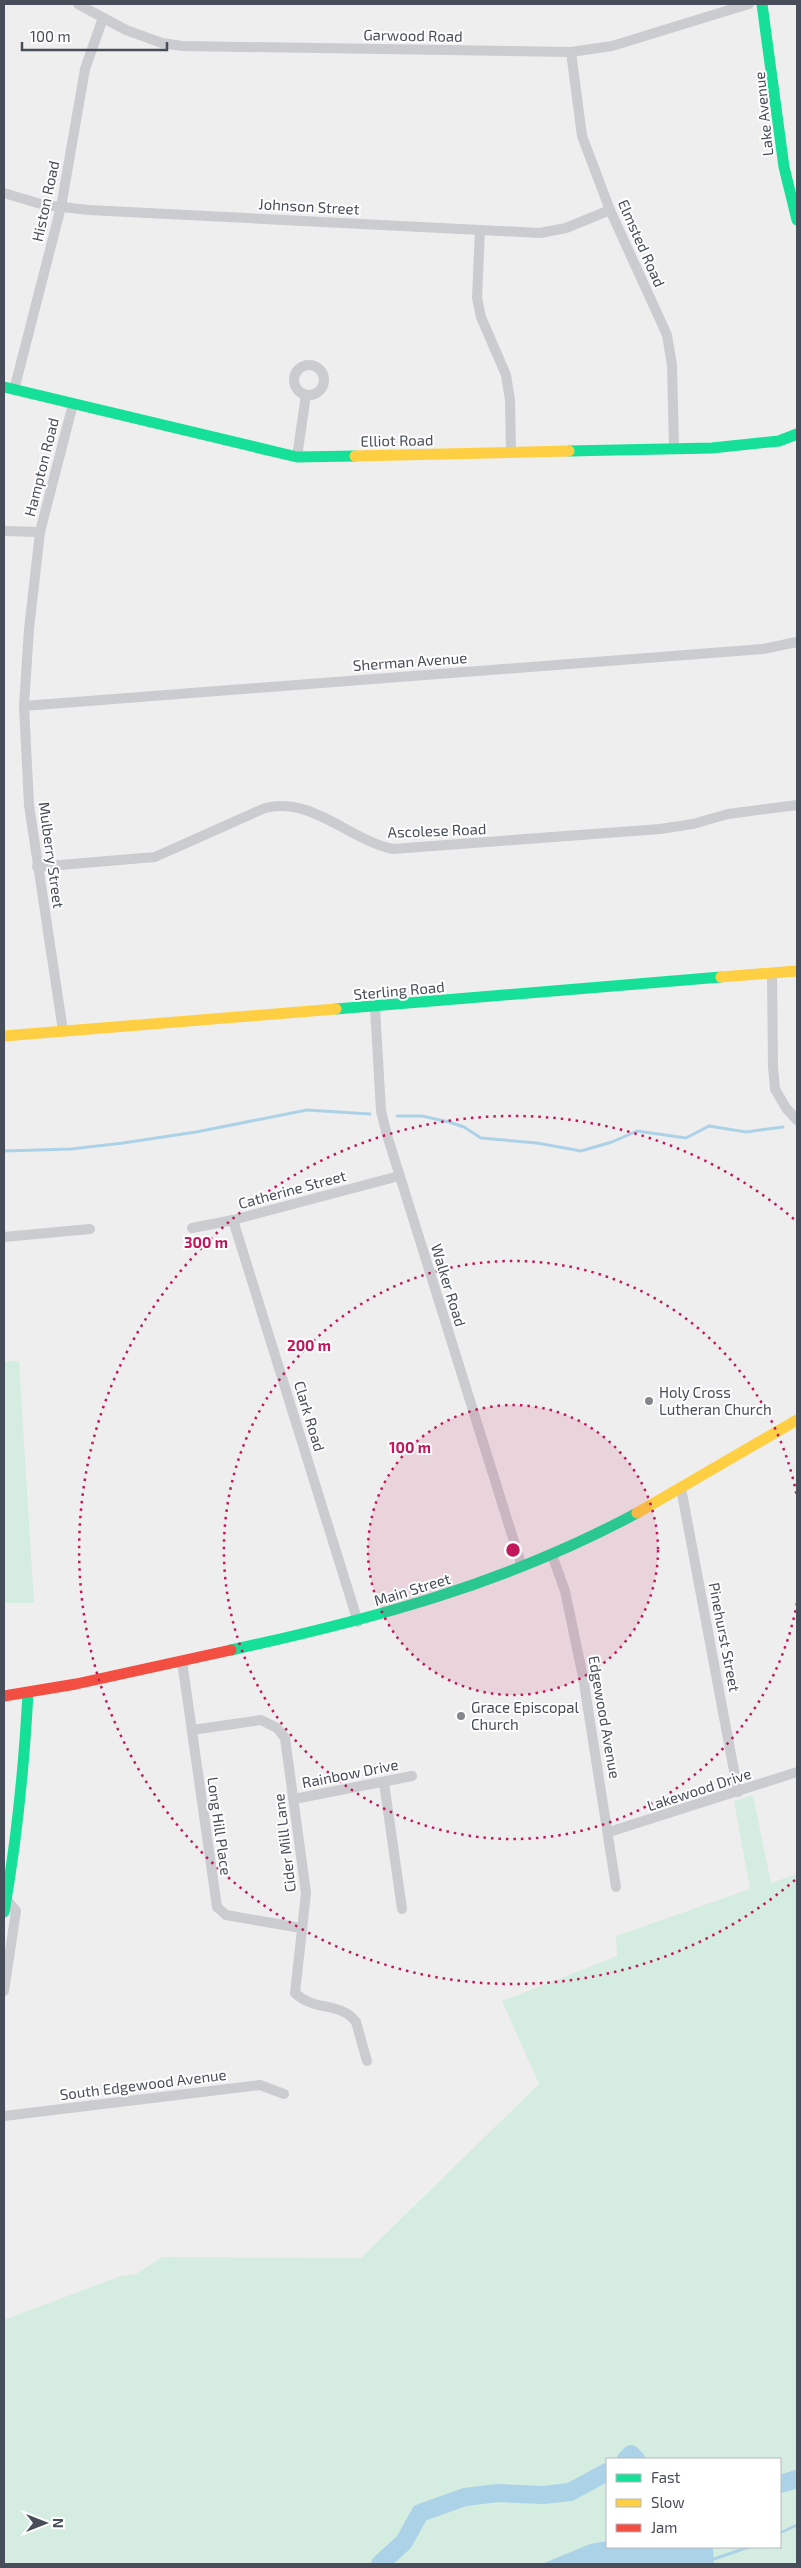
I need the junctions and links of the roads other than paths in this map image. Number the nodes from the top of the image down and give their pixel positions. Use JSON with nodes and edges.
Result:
{"nodes":[{"id":1,"x":78,"y":4,"type":"edge"},
{"id":2,"x":749,"y":4,"type":"edge"},
{"id":3,"x":762,"y":4,"type":"edge"},
{"id":4,"x":103,"y":18,"type":"junction"},
{"id":5,"x":571,"y":52,"type":"junction"},
{"id":6,"x":4,"y":192,"type":"edge"},
{"id":7,"x":62,"y":207,"type":"junction"},
{"id":8,"x":610,"y":210,"type":"junction"},
{"id":9,"x":797,"y":220,"type":"edge"},
{"id":10,"x":480,"y":230,"type":"junction"},
{"id":11,"x":9,"y":388,"type":"edge"},
{"id":12,"x":306,"y":395,"type":"dead end"},
{"id":13,"x":73,"y":404,"type":"junction"},
{"id":14,"x":797,"y":434,"type":"edge"},
{"id":15,"x":674,"y":448,"type":"junction"},
{"id":16,"x":511,"y":452,"type":"junction"},
{"id":17,"x":297,"y":457,"type":"junction"},
{"id":18,"x":4,"y":531,"type":"edge"},
{"id":19,"x":40,"y":532,"type":"junction"},
{"id":20,"x":797,"y":642,"type":"edge"},
{"id":21,"x":24,"y":706,"type":"junction"},
{"id":22,"x":797,"y":805,"type":"edge"},
{"id":23,"x":36,"y":867,"type":"junction"},
{"id":24,"x":797,"y":971,"type":"edge"},
{"id":25,"x":772,"y":973,"type":"junction"},
{"id":26,"x":375,"y":1007,"type":"junction"},
{"id":27,"x":63,"y":1031,"type":"junction"},
{"id":28,"x":4,"y":1036,"type":"edge"},
{"id":29,"x":797,"y":1120,"type":"edge"},
{"id":30,"x":399,"y":1176,"type":"junction"},
{"id":31,"x":233,"y":1220,"type":"junction"},
{"id":32,"x":192,"y":1228,"type":"dead end"},
{"id":33,"x":90,"y":1229,"type":"dead end"},
{"id":34,"x":4,"y":1237,"type":"edge"},
{"id":35,"x":797,"y":1420,"type":"edge"},
{"id":36,"x":681,"y":1488,"type":"junction"},
{"id":37,"x":552,"y":1555,"type":"junction"},
{"id":38,"x":522,"y":1567,"type":"junction"},
{"id":39,"x":358,"y":1622,"type":"junction"},
{"id":40,"x":182,"y":1661,"type":"junction"},
{"id":41,"x":28,"y":1693,"type":"junction"},
{"id":42,"x":4,"y":1696,"type":"edge"},
{"id":43,"x":192,"y":1730,"type":"junction"},
{"id":44,"x":797,"y":1772,"type":"edge"},
{"id":45,"x":412,"y":1776,"type":"dead end"},
{"id":46,"x":384,"y":1783,"type":"junction"},
{"id":47,"x":738,"y":1792,"type":"junction"},
{"id":48,"x":294,"y":1800,"type":"junction"},
{"id":49,"x":609,"y":1832,"type":"junction"},
{"id":50,"x":616,"y":1887,"type":"dead end"},
{"id":51,"x":7,"y":1900,"type":"junction"},
{"id":52,"x":402,"y":1909,"type":"dead end"},
{"id":53,"x":4,"y":1912,"type":"edge"},
{"id":54,"x":301,"y":1928,"type":"junction"},
{"id":55,"x":4,"y":1992,"type":"edge"},
{"id":56,"x":367,"y":2061,"type":"dead end"},
{"id":57,"x":284,"y":2094,"type":"dead end"},
{"id":58,"x":4,"y":2116,"type":"edge"}],
"edges":[{"from":1,"to":4,"type":"street","name":"Garwood Road"},
{"from":2,"to":5,"type":"street","name":"Garwood Road"},
{"from":3,"to":9,"type":"street","name":"Lake Avenue"},
{"from":4,"to":5,"type":"street","name":"Garwood Road"},
{"from":4,"to":7,"type":"street","name":"Histon Road"},
{"from":5,"to":8,"type":"street","name":"Elmsted Road"},
{"from":6,"to":7,"type":"street","name":"Johnson Street"},
{"from":7,"to":10,"type":"street","name":"Johnson Street"},
{"from":7,"to":11,"type":"street","name":"Histon Road"},
{"from":8,"to":10,"type":"street","name":"Johnson Street"},
{"from":8,"to":15,"type":"street","name":"Elmsted Road"},
{"from":10,"to":16,"type":"street"},
{"from":11,"to":13,"type":"street","name":"Elliot Road"},
{"from":12,"to":17,"type":"street"},
{"from":13,"to":17,"type":"street","name":"Elliot Road"},
{"from":13,"to":19,"type":"street","name":"Hampton Road"},
{"from":14,"to":15,"type":"street","name":"Elliot Road"},
{"from":15,"to":16,"type":"street","name":"Elliot Road"},
{"from":16,"to":17,"type":"street","name":"Elliot Road"},
{"from":18,"to":19,"type":"street","name":"Hampton Road"},
{"from":19,"to":21,"type":"street","name":"Mulberry Street"},
{"from":20,"to":21,"type":"street","name":"Sherman Avenue"},
{"from":21,"to":23,"type":"street","name":"Mulberry Street"},
{"from":22,"to":23,"type":"street","name":"Ascolese Road"},
{"from":23,"to":27,"type":"street","name":"Mulberry Street"},
{"from":24,"to":25,"type":"street","name":"Sterling Road"},
{"from":25,"to":26,"type":"street","name":"Sterling Road"},
{"from":25,"to":29,"type":"street"},
{"from":26,"to":27,"type":"street","name":"Sterling Road"},
{"from":26,"to":30,"type":"street","name":"Walker Road"},
{"from":27,"to":28,"type":"street","name":"Sterling Road"},
{"from":30,"to":31,"type":"street","name":"Catherine Street"},
{"from":30,"to":38,"type":"street","name":"Walker Road"},
{"from":31,"to":32,"type":"street","name":"Catherine Street"},
{"from":31,"to":39,"type":"street","name":"Clark Road"},
{"from":33,"to":34,"type":"street"},
{"from":35,"to":36,"type":"street","name":"Main Street"},
{"from":36,"to":37,"type":"street","name":"Main Street"},
{"from":36,"to":47,"type":"street","name":"Pinehurst Street"},
{"from":37,"to":38,"type":"street","name":"Main Street"},
{"from":37,"to":49,"type":"street","name":"Edgewood Avenue"},
{"from":38,"to":39,"type":"street","name":"Main Street"},
{"from":39,"to":40,"type":"street","name":"Main Street"},
{"from":40,"to":41,"type":"street","name":"Main Street"},
{"from":40,"to":43,"type":"street","name":"Long Hill Place"},
{"from":41,"to":42,"type":"street","name":"Main Street"},
{"from":41,"to":51,"type":"street"},
{"from":43,"to":48,"type":"street","name":"Cider Mill Lane"},
{"from":43,"to":54,"type":"street","name":"Long Hill Place"},
{"from":44,"to":47,"type":"street","name":"Lakewood Drive"},
{"from":45,"to":46,"type":"street","name":"Rainbow Drive"},
{"from":46,"to":48,"type":"street","name":"Rainbow Drive"},
{"from":46,"to":52,"type":"street"},
{"from":47,"to":49,"type":"street","name":"Lakewood Drive"},
{"from":48,"to":54,"type":"street","name":"Cider Mill Lane"},
{"from":49,"to":50,"type":"street","name":"Edgewood Avenue"},
{"from":51,"to":53,"type":"street"},
{"from":51,"to":55,"type":"street"},
{"from":54,"to":56,"type":"street","name":"Cider Mill Lane"},
{"from":57,"to":58,"type":"street","name":"South Edgewood Avenue"}]}
